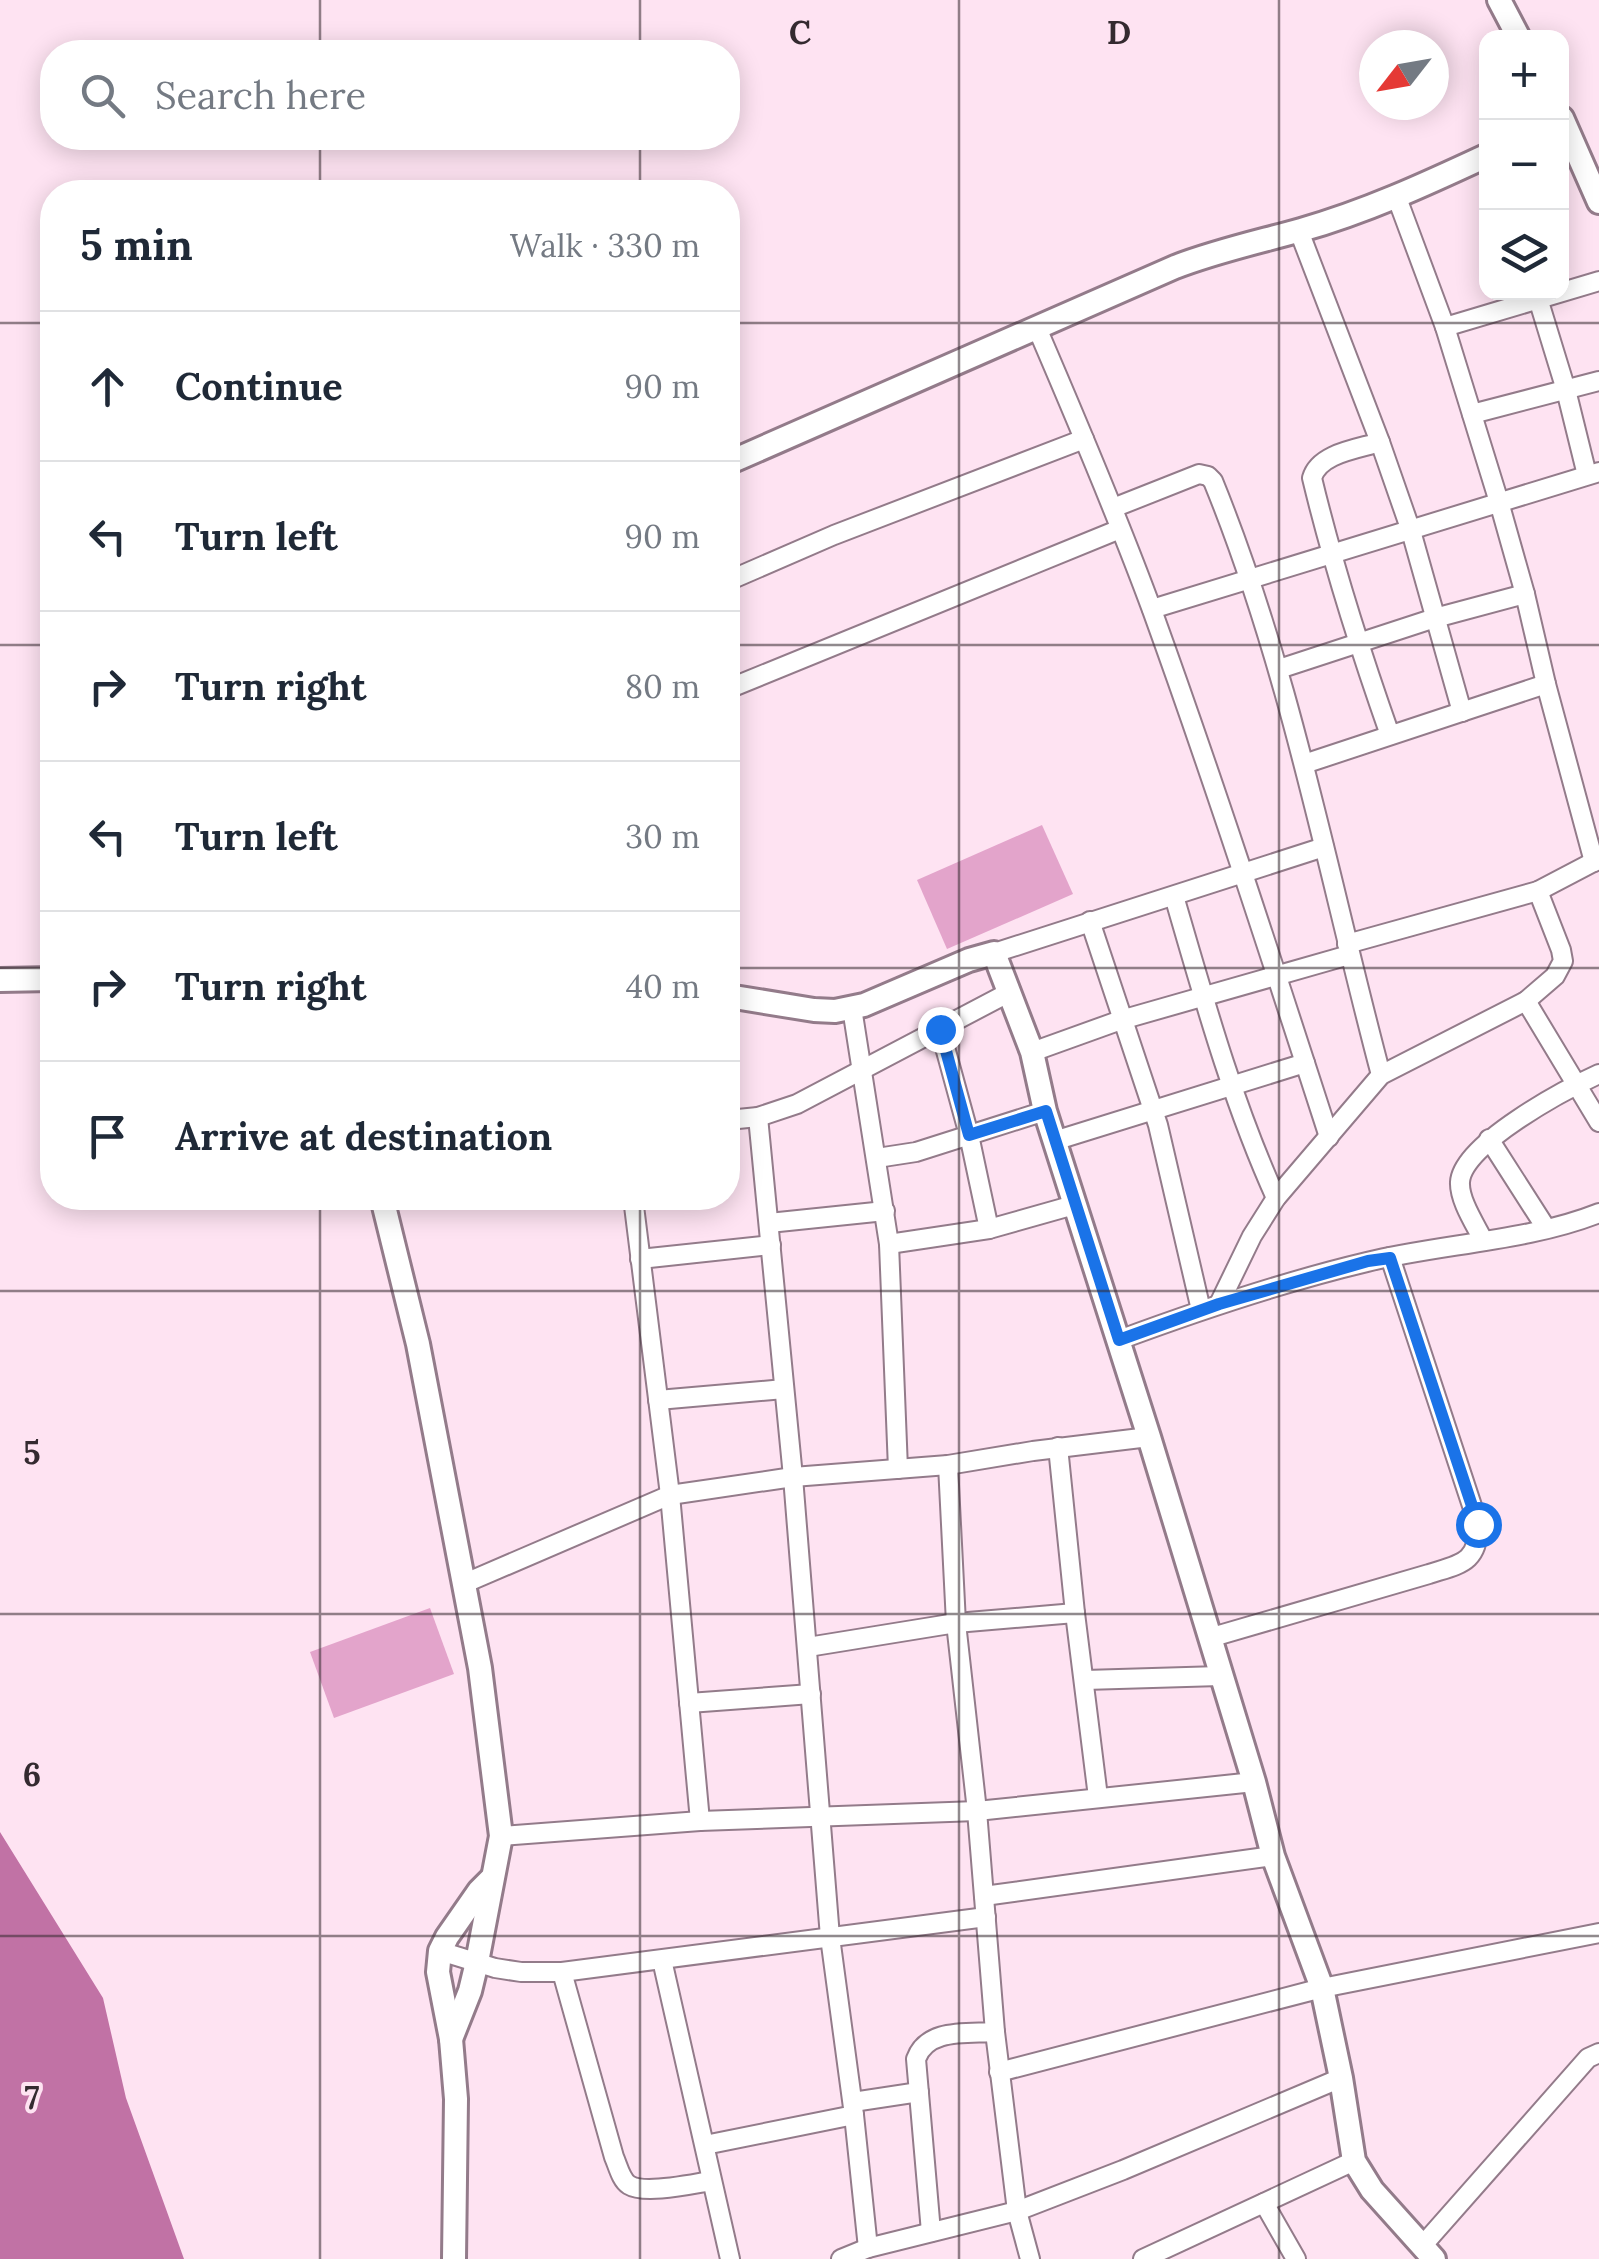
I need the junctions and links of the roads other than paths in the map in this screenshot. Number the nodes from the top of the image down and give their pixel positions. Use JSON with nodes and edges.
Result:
{"nodes":[{"id":1,"x":1499,"y":0,"type":"edge"},
{"id":2,"x":1515,"y":30,"type":"edge"},
{"id":3,"x":1569,"y":137,"type":"edge"},
{"id":4,"x":1479,"y":159,"type":"edge"},
{"id":5,"x":1396,"y":198,"type":"junction"},
{"id":6,"x":1599,"y":202,"type":"edge"},
{"id":7,"x":1298,"y":231,"type":"junction"},
{"id":8,"x":1599,"y":281,"type":"edge"},
{"id":9,"x":1569,"y":289,"type":"edge"},
{"id":10,"x":1528,"y":300,"type":"edge"},
{"id":11,"x":1538,"y":300,"type":"edge"},
{"id":12,"x":1037,"y":328,"type":"junction"},
{"id":13,"x":1445,"y":328,"type":"junction"},
{"id":14,"x":1599,"y":380,"type":"edge"},
{"id":15,"x":1566,"y":390,"type":"junction"},
{"id":16,"x":1472,"y":414,"type":"junction"},
{"id":17,"x":1084,"y":439,"type":"junction"},
{"id":18,"x":1380,"y":442,"type":"junction"},
{"id":19,"x":740,"y":458,"type":"edge"},
{"id":20,"x":1593,"y":474,"type":"edge"},
{"id":21,"x":1499,"y":502,"type":"junction"},
{"id":22,"x":1113,"y":508,"type":"junction"},
{"id":23,"x":1120,"y":529,"type":"junction"},
{"id":24,"x":1410,"y":530,"type":"junction"},
{"id":25,"x":1330,"y":554,"type":"junction"},
{"id":26,"x":740,"y":576,"type":"edge"},
{"id":27,"x":1250,"y":579,"type":"junction"},
{"id":28,"x":1525,"y":594,"type":"junction"},
{"id":29,"x":1152,"y":609,"type":"junction"},
{"id":30,"x":1435,"y":618,"type":"junction"},
{"id":31,"x":1357,"y":642,"type":"junction"},
{"id":32,"x":1279,"y":669,"type":"junction"},
{"id":33,"x":740,"y":684,"type":"edge"},
{"id":34,"x":1546,"y":684,"type":"junction"},
{"id":35,"x":1462,"y":712,"type":"junction"},
{"id":36,"x":1390,"y":735,"type":"junction"},
{"id":37,"x":1304,"y":764,"type":"junction"},
{"id":38,"x":1324,"y":847,"type":"junction"},
{"id":39,"x":1596,"y":861,"type":"edge"},
{"id":40,"x":1242,"y":873,"type":"junction"},
{"id":41,"x":1538,"y":891,"type":"junction"},
{"id":42,"x":1174,"y":896,"type":"junction"},
{"id":43,"x":1090,"y":921,"type":"junction"},
{"id":44,"x":1348,"y":950,"type":"junction"},
{"id":45,"x":994,"y":953,"type":"junction"},
{"id":46,"x":1277,"y":975,"type":"junction"},
{"id":47,"x":40,"y":978,"type":"edge"},
{"id":48,"x":0,"y":980,"type":"edge"},
{"id":49,"x":1008,"y":993,"type":"junction"},
{"id":50,"x":740,"y":998,"type":"edge"},
{"id":51,"x":1204,"y":998,"type":"junction"},
{"id":52,"x":1526,"y":1000,"type":"junction"},
{"id":53,"x":852,"y":1008,"type":"junction"},
{"id":54,"x":1121,"y":1020,"type":"junction"},
{"id":55,"x":940,"y":1029,"type":"junction"},
{"id":56,"x":1032,"y":1052,"type":"junction"},
{"id":57,"x":1305,"y":1063,"type":"junction"},
{"id":58,"x":862,"y":1069,"type":"junction"},
{"id":59,"x":1599,"y":1074,"type":"edge"},
{"id":60,"x":1381,"y":1075,"type":"junction"},
{"id":61,"x":1230,"y":1085,"type":"junction"},
{"id":62,"x":1576,"y":1085,"type":"junction"},
{"id":63,"x":1152,"y":1109,"type":"junction"},
{"id":64,"x":1046,"y":1111,"type":"junction"},
{"id":65,"x":758,"y":1117,"type":"junction"},
{"id":66,"x":740,"y":1119,"type":"edge"},
{"id":67,"x":1599,"y":1122,"type":"edge"},
{"id":68,"x":969,"y":1135,"type":"junction"},
{"id":69,"x":1329,"y":1137,"type":"junction"},
{"id":70,"x":1489,"y":1139,"type":"junction"},
{"id":71,"x":1054,"y":1141,"type":"junction"},
{"id":72,"x":877,"y":1158,"type":"junction"},
{"id":73,"x":1276,"y":1198,"type":"junction"},
{"id":74,"x":1074,"y":1205,"type":"junction"},
{"id":75,"x":385,"y":1210,"type":"edge"},
{"id":76,"x":634,"y":1210,"type":"edge"},
{"id":77,"x":884,"y":1211,"type":"junction"},
{"id":78,"x":1599,"y":1213,"type":"edge"},
{"id":79,"x":769,"y":1223,"type":"junction"},
{"id":80,"x":1546,"y":1228,"type":"junction"},
{"id":81,"x":989,"y":1229,"type":"junction"},
{"id":82,"x":1483,"y":1240,"type":"junction"},
{"id":83,"x":889,"y":1244,"type":"junction"},
{"id":84,"x":771,"y":1245,"type":"junction"},
{"id":85,"x":1390,"y":1258,"type":"junction"},
{"id":86,"x":640,"y":1259,"type":"junction"},
{"id":87,"x":1210,"y":1307,"type":"junction"},
{"id":88,"x":1119,"y":1340,"type":"junction"},
{"id":89,"x":784,"y":1389,"type":"junction"},
{"id":90,"x":658,"y":1400,"type":"junction"},
{"id":91,"x":1149,"y":1436,"type":"junction"},
{"id":92,"x":1058,"y":1447,"type":"junction"},
{"id":93,"x":948,"y":1465,"type":"junction"},
{"id":94,"x":898,"y":1469,"type":"junction"},
{"id":95,"x":793,"y":1477,"type":"junction"},
{"id":96,"x":670,"y":1495,"type":"junction"},
{"id":97,"x":463,"y":1584,"type":"junction"},
{"id":98,"x":1075,"y":1613,"type":"junction"},
{"id":99,"x":956,"y":1623,"type":"junction"},
{"id":100,"x":1209,"y":1638,"type":"junction"},
{"id":101,"x":808,"y":1648,"type":"junction"},
{"id":102,"x":1220,"y":1676,"type":"junction"},
{"id":103,"x":1085,"y":1680,"type":"junction"},
{"id":104,"x":811,"y":1694,"type":"junction"},
{"id":105,"x":689,"y":1703,"type":"junction"},
{"id":106,"x":1254,"y":1782,"type":"junction"},
{"id":107,"x":1098,"y":1797,"type":"junction"},
{"id":108,"x":977,"y":1811,"type":"junction"},
{"id":109,"x":820,"y":1818,"type":"junction"},
{"id":110,"x":700,"y":1821,"type":"junction"},
{"id":111,"x":501,"y":1836,"type":"junction"},
{"id":112,"x":1273,"y":1856,"type":"junction"},
{"id":113,"x":492,"y":1878,"type":"junction"},
{"id":114,"x":984,"y":1896,"type":"junction"},
{"id":115,"x":986,"y":1917,"type":"junction"},
{"id":116,"x":1599,"y":1932,"type":"edge"},
{"id":117,"x":830,"y":1938,"type":"junction"},
{"id":118,"x":440,"y":1951,"type":"junction"},
{"id":119,"x":662,"y":1960,"type":"junction"},
{"id":120,"x":477,"y":1962,"type":"junction"},
{"id":121,"x":562,"y":1972,"type":"junction"},
{"id":122,"x":1322,"y":1988,"type":"junction"},
{"id":123,"x":994,"y":2032,"type":"junction"},
{"id":124,"x":450,"y":2038,"type":"junction"},
{"id":125,"x":1599,"y":2052,"type":"edge"},
{"id":126,"x":999,"y":2072,"type":"junction"},
{"id":127,"x":1341,"y":2078,"type":"junction"},
{"id":128,"x":919,"y":2092,"type":"junction"},
{"id":129,"x":854,"y":2108,"type":"junction"},
{"id":130,"x":705,"y":2144,"type":"junction"},
{"id":131,"x":1354,"y":2161,"type":"junction"},
{"id":132,"x":711,"y":2181,"type":"junction"},
{"id":133,"x":1264,"y":2203,"type":"junction"},
{"id":134,"x":1017,"y":2211,"type":"junction"},
{"id":135,"x":931,"y":2232,"type":"junction"},
{"id":136,"x":868,"y":2248,"type":"junction"},
{"id":137,"x":1429,"y":2252,"type":"edge"},
{"id":138,"x":454,"y":2259,"type":"edge"},
{"id":139,"x":730,"y":2259,"type":"edge"},
{"id":140,"x":841,"y":2259,"type":"edge"},
{"id":141,"x":1030,"y":2259,"type":"edge"},
{"id":142,"x":1143,"y":2259,"type":"edge"},
{"id":143,"x":1296,"y":2259,"type":"edge"}],
"edges":[{"from":1,"to":2,"type":"street"},
{"from":3,"to":6,"type":"street"},
{"from":4,"to":5,"type":"street"},
{"from":5,"to":7,"type":"street"},
{"from":5,"to":13,"type":"street"},
{"from":7,"to":12,"type":"street"},
{"from":7,"to":18,"type":"street"},
{"from":8,"to":9,"type":"street"},
{"from":10,"to":13,"type":"street"},
{"from":11,"to":15,"type":"street"},
{"from":12,"to":17,"type":"street"},
{"from":12,"to":19,"type":"street"},
{"from":13,"to":16,"type":"street"},
{"from":14,"to":15,"type":"street"},
{"from":15,"to":16,"type":"street"},
{"from":15,"to":20,"type":"street"},
{"from":16,"to":21,"type":"street"},
{"from":17,"to":22,"type":"street"},
{"from":17,"to":26,"type":"street"},
{"from":18,"to":24,"type":"street"},
{"from":18,"to":25,"type":"street"},
{"from":20,"to":21,"type":"street"},
{"from":21,"to":24,"type":"street"},
{"from":21,"to":28,"type":"street"},
{"from":22,"to":23,"type":"street"},
{"from":22,"to":27,"type":"street"},
{"from":23,"to":29,"type":"street"},
{"from":23,"to":33,"type":"street"},
{"from":24,"to":25,"type":"street"},
{"from":24,"to":30,"type":"street"},
{"from":25,"to":27,"type":"street"},
{"from":25,"to":31,"type":"street"},
{"from":27,"to":29,"type":"street"},
{"from":27,"to":32,"type":"street"},
{"from":28,"to":30,"type":"street"},
{"from":28,"to":34,"type":"street"},
{"from":29,"to":40,"type":"street"},
{"from":30,"to":31,"type":"street"},
{"from":30,"to":35,"type":"street"},
{"from":31,"to":32,"type":"street"},
{"from":31,"to":36,"type":"street"},
{"from":32,"to":37,"type":"street"},
{"from":34,"to":35,"type":"street"},
{"from":34,"to":39,"type":"street"},
{"from":35,"to":36,"type":"street"},
{"from":36,"to":37,"type":"street"},
{"from":37,"to":38,"type":"street"},
{"from":38,"to":40,"type":"street"},
{"from":38,"to":44,"type":"street"},
{"from":39,"to":41,"type":"street"},
{"from":40,"to":42,"type":"street"},
{"from":40,"to":46,"type":"street"},
{"from":41,"to":44,"type":"street"},
{"from":41,"to":52,"type":"street"},
{"from":42,"to":43,"type":"street"},
{"from":42,"to":51,"type":"street"},
{"from":43,"to":45,"type":"street"},
{"from":43,"to":54,"type":"street"},
{"from":44,"to":46,"type":"street"},
{"from":44,"to":60,"type":"street"},
{"from":45,"to":49,"type":"street"},
{"from":45,"to":53,"type":"street"},
{"from":46,"to":51,"type":"street"},
{"from":46,"to":57,"type":"street"},
{"from":47,"to":48,"type":"street"},
{"from":49,"to":55,"type":"street"},
{"from":49,"to":56,"type":"street"},
{"from":50,"to":53,"type":"street"},
{"from":51,"to":54,"type":"street"},
{"from":51,"to":61,"type":"street"},
{"from":52,"to":60,"type":"street"},
{"from":52,"to":62,"type":"street"},
{"from":53,"to":58,"type":"street"},
{"from":54,"to":56,"type":"street"},
{"from":54,"to":63,"type":"street"},
{"from":55,"to":58,"type":"street"},
{"from":55,"to":68,"type":"street"},
{"from":56,"to":64,"type":"street"},
{"from":57,"to":61,"type":"street"},
{"from":57,"to":69,"type":"street"},
{"from":58,"to":65,"type":"street"},
{"from":58,"to":72,"type":"street"},
{"from":59,"to":62,"type":"street"},
{"from":60,"to":69,"type":"street"},
{"from":61,"to":63,"type":"street"},
{"from":61,"to":73,"type":"street"},
{"from":62,"to":67,"type":"street"},
{"from":62,"to":70,"type":"street"},
{"from":63,"to":71,"type":"street"},
{"from":63,"to":87,"type":"street"},
{"from":64,"to":68,"type":"street"},
{"from":64,"to":71,"type":"street"},
{"from":65,"to":66,"type":"street"},
{"from":65,"to":79,"type":"street"},
{"from":68,"to":72,"type":"street"},
{"from":68,"to":81,"type":"street"},
{"from":69,"to":73,"type":"street"},
{"from":70,"to":80,"type":"street"},
{"from":70,"to":82,"type":"street"},
{"from":71,"to":74,"type":"street"},
{"from":72,"to":77,"type":"street"},
{"from":73,"to":87,"type":"street"},
{"from":74,"to":81,"type":"street"},
{"from":74,"to":88,"type":"street"},
{"from":75,"to":97,"type":"street"},
{"from":76,"to":86,"type":"street"},
{"from":77,"to":79,"type":"street"},
{"from":77,"to":83,"type":"street"},
{"from":78,"to":80,"type":"street"},
{"from":79,"to":84,"type":"street"},
{"from":80,"to":82,"type":"street"},
{"from":81,"to":83,"type":"street"},
{"from":82,"to":85,"type":"street"},
{"from":83,"to":94,"type":"street"},
{"from":84,"to":86,"type":"street"},
{"from":84,"to":89,"type":"street"},
{"from":85,"to":87,"type":"street"},
{"from":85,"to":100,"type":"street"},
{"from":86,"to":90,"type":"street"},
{"from":87,"to":88,"type":"street"},
{"from":88,"to":91,"type":"street"},
{"from":89,"to":90,"type":"street"},
{"from":89,"to":95,"type":"street"},
{"from":90,"to":96,"type":"street"},
{"from":91,"to":92,"type":"street"},
{"from":91,"to":100,"type":"street"},
{"from":92,"to":93,"type":"street"},
{"from":92,"to":98,"type":"street"},
{"from":93,"to":94,"type":"street"},
{"from":93,"to":99,"type":"street"},
{"from":94,"to":95,"type":"street"},
{"from":95,"to":96,"type":"street"},
{"from":95,"to":101,"type":"street"},
{"from":96,"to":97,"type":"street"},
{"from":96,"to":105,"type":"street"},
{"from":97,"to":111,"type":"street"},
{"from":98,"to":99,"type":"street"},
{"from":98,"to":103,"type":"street"},
{"from":99,"to":101,"type":"street"},
{"from":99,"to":108,"type":"street"},
{"from":100,"to":102,"type":"street"},
{"from":101,"to":104,"type":"street"},
{"from":102,"to":103,"type":"street"},
{"from":102,"to":106,"type":"street"},
{"from":103,"to":107,"type":"street"},
{"from":104,"to":105,"type":"street"},
{"from":104,"to":109,"type":"street"},
{"from":105,"to":110,"type":"street"},
{"from":106,"to":107,"type":"street"},
{"from":106,"to":112,"type":"street"},
{"from":107,"to":108,"type":"street"},
{"from":108,"to":109,"type":"street"},
{"from":108,"to":114,"type":"street"},
{"from":109,"to":110,"type":"street"},
{"from":109,"to":117,"type":"street"},
{"from":110,"to":111,"type":"street"},
{"from":111,"to":113,"type":"street"},
{"from":112,"to":114,"type":"street"},
{"from":112,"to":122,"type":"street"},
{"from":113,"to":118,"type":"street"},
{"from":113,"to":120,"type":"street"},
{"from":114,"to":115,"type":"street"},
{"from":115,"to":117,"type":"street"},
{"from":115,"to":123,"type":"street"},
{"from":116,"to":122,"type":"street"},
{"from":117,"to":119,"type":"street"},
{"from":117,"to":129,"type":"street"},
{"from":118,"to":120,"type":"street"},
{"from":118,"to":124,"type":"street"},
{"from":119,"to":121,"type":"street"},
{"from":119,"to":130,"type":"street"},
{"from":120,"to":121,"type":"street"},
{"from":120,"to":124,"type":"street"},
{"from":121,"to":132,"type":"street"},
{"from":122,"to":126,"type":"street"},
{"from":122,"to":127,"type":"street"},
{"from":123,"to":126,"type":"street"},
{"from":123,"to":128,"type":"street"},
{"from":124,"to":138,"type":"street"},
{"from":125,"to":137,"type":"street"},
{"from":126,"to":134,"type":"street"},
{"from":127,"to":131,"type":"street"},
{"from":127,"to":134,"type":"street"},
{"from":128,"to":129,"type":"street"},
{"from":128,"to":135,"type":"street"},
{"from":129,"to":130,"type":"street"},
{"from":129,"to":136,"type":"street"},
{"from":130,"to":132,"type":"street"},
{"from":131,"to":133,"type":"street"},
{"from":131,"to":137,"type":"street"},
{"from":132,"to":139,"type":"street"},
{"from":133,"to":142,"type":"street"},
{"from":133,"to":143,"type":"street"},
{"from":134,"to":135,"type":"street"},
{"from":134,"to":141,"type":"street"},
{"from":135,"to":136,"type":"street"},
{"from":136,"to":140,"type":"street"}]}
